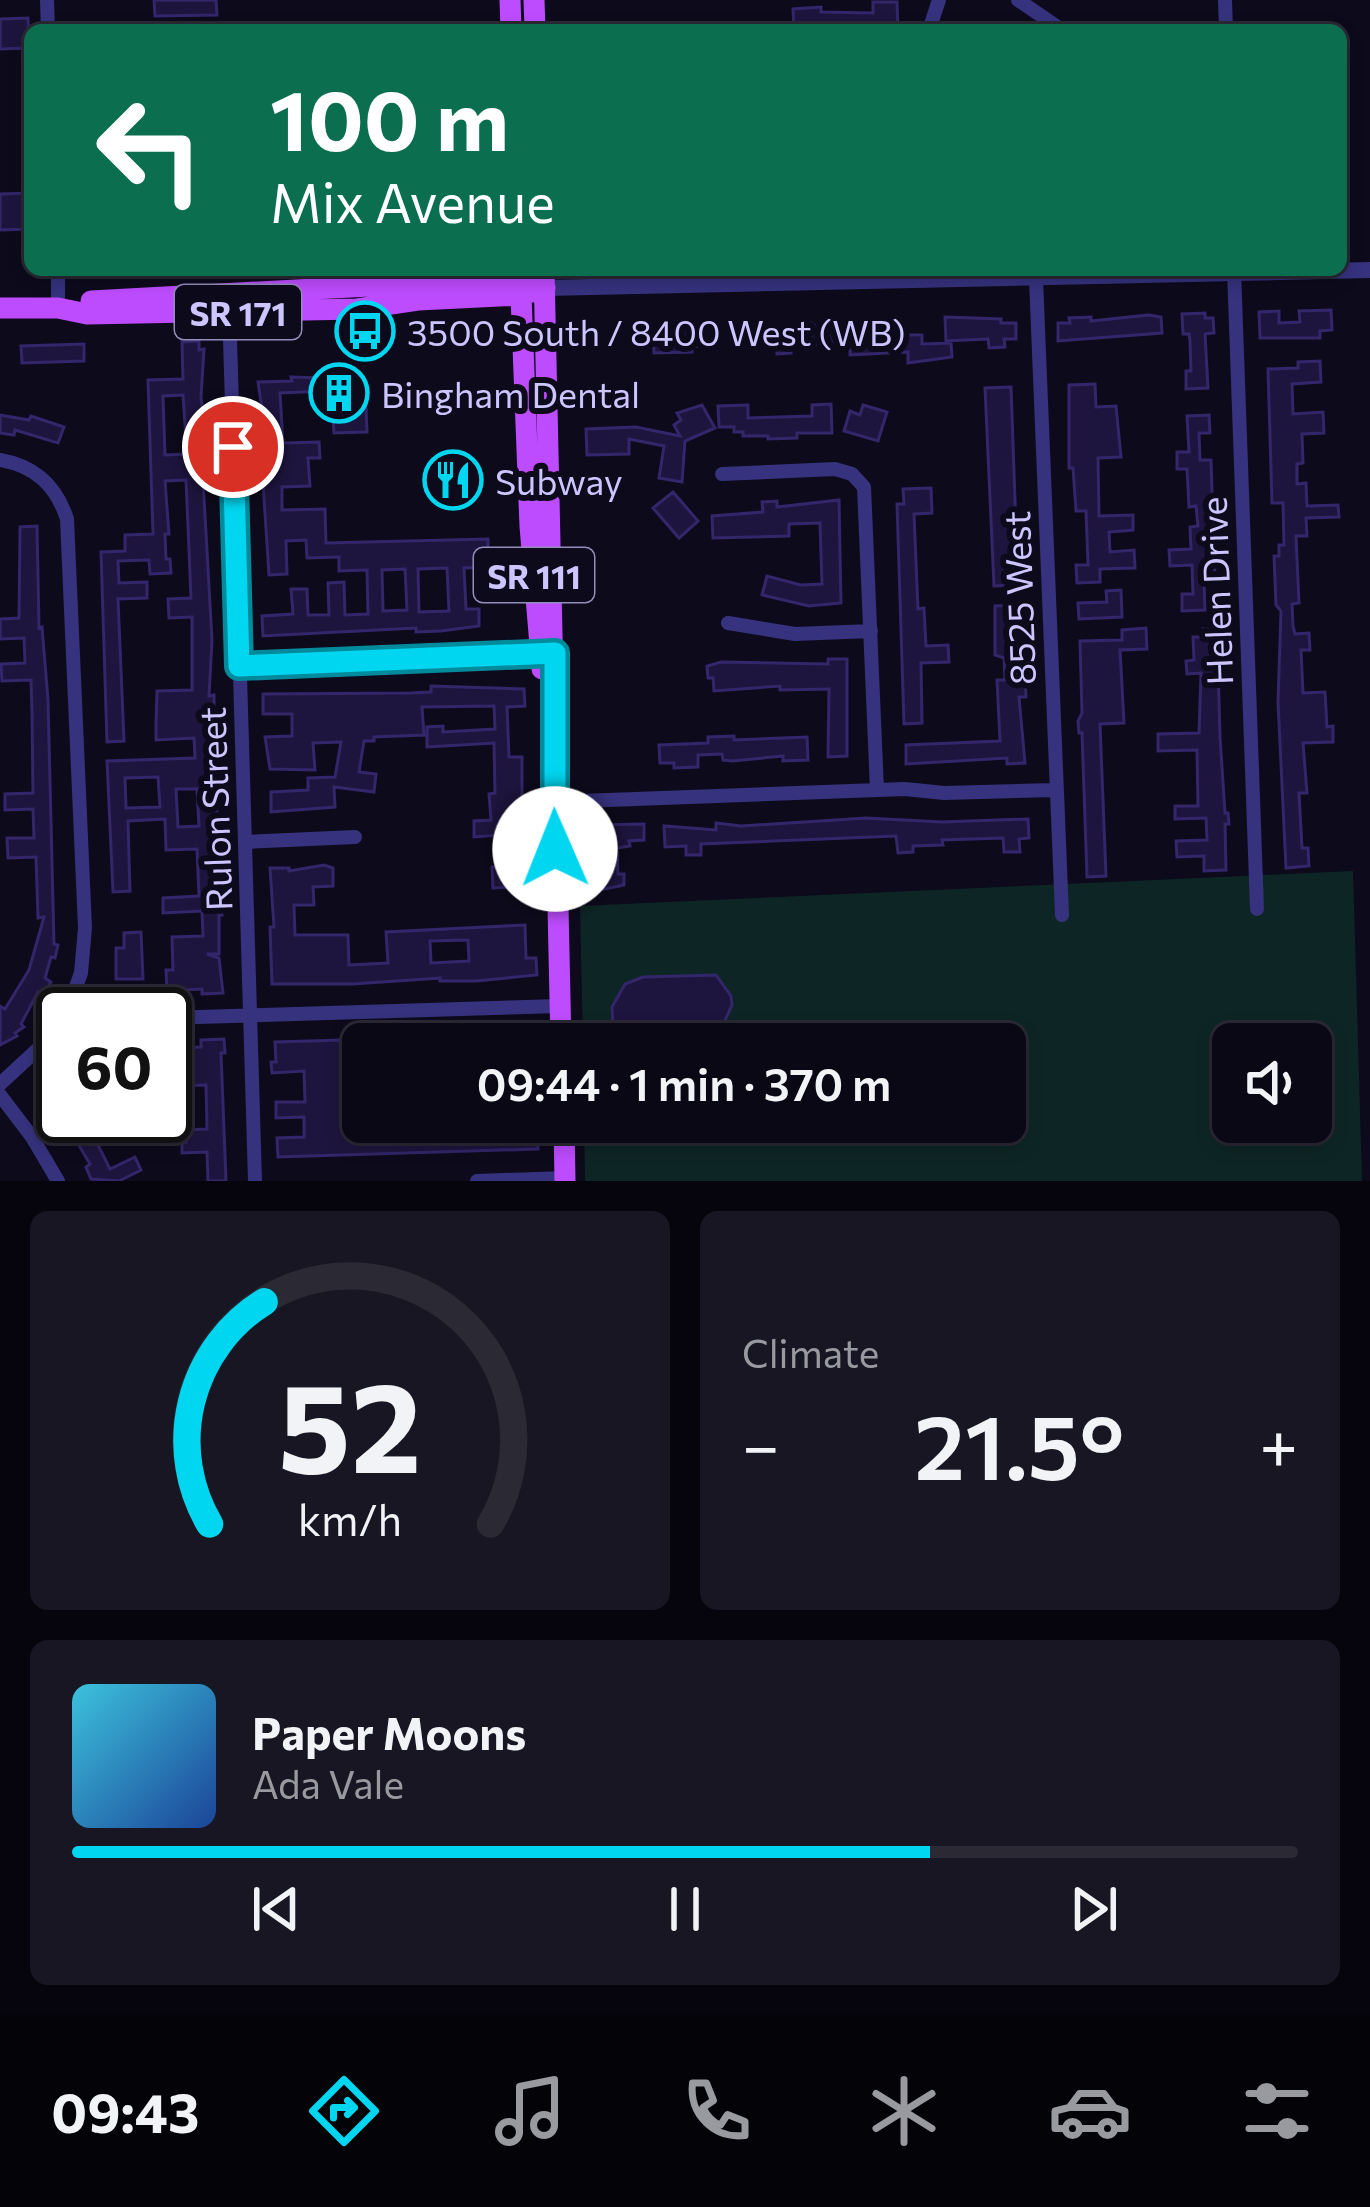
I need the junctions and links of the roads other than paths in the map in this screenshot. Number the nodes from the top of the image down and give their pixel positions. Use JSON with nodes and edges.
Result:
{"nodes":[{"id":1,"x":1018,"y":0,"type":"edge"},
{"id":2,"x":1053,"y":24,"type":"edge"},
{"id":3,"x":58,"y":276,"type":"edge"},
{"id":4,"x":924,"y":276,"type":"edge"},
{"id":5,"x":1121,"y":276,"type":"edge"},
{"id":6,"x":1234,"y":276,"type":"edge"},
{"id":7,"x":545,"y":279,"type":"edge"},
{"id":8,"x":1036,"y":279,"type":"junction"},
{"id":9,"x":521,"y":283,"type":"edge"},
{"id":10,"x":229,"y":302,"type":"junction"},
{"id":11,"x":0,"y":308,"type":"edge"},
{"id":12,"x":58,"y":308,"type":"junction"},
{"id":13,"x":0,"y":460,"type":"edge"},
{"id":14,"x":722,"y":474,"type":"dead end"},
{"id":15,"x":728,"y":623,"type":"dead end"},
{"id":16,"x":871,"y":632,"type":"junction"},
{"id":17,"x":548,"y":653,"type":"junction"},
{"id":18,"x":239,"y":666,"type":"junction"},
{"id":19,"x":877,"y":790,"type":"junction"},
{"id":20,"x":1055,"y":790,"type":"junction"},
{"id":21,"x":554,"y":802,"type":"junction"},
{"id":22,"x":355,"y":837,"type":"dead end"},
{"id":23,"x":244,"y":842,"type":"junction"},
{"id":24,"x":1257,"y":909,"type":"dead end"},
{"id":25,"x":1062,"y":915,"type":"dead end"},
{"id":26,"x":77,"y":987,"type":"edge"},
{"id":27,"x":560,"y":1006,"type":"junction"},
{"id":28,"x":253,"y":1015,"type":"junction"},
{"id":29,"x":192,"y":1017,"type":"edge"},
{"id":30,"x":560,"y":1023,"type":"edge"},
{"id":31,"x":36,"y":1051,"type":"edge"},
{"id":32,"x":0,"y":1084,"type":"edge"},
{"id":33,"x":0,"y":1096,"type":"edge"},
{"id":34,"x":564,"y":1143,"type":"edge"},
{"id":35,"x":565,"y":1180,"type":"edge"},
{"id":36,"x":58,"y":1181,"type":"edge"},
{"id":37,"x":256,"y":1181,"type":"edge"},
{"id":38,"x":477,"y":1181,"type":"edge"}],
"edges":[{"from":1,"to":2,"type":"street"},
{"from":3,"to":12,"type":"street"},
{"from":4,"to":7,"type":"street"},
{"from":4,"to":8,"type":"street"},
{"from":5,"to":8,"type":"street"},
{"from":6,"to":24,"type":"street","name":"Helen Drive"},
{"from":7,"to":9,"type":"main road","number":"SR 171"},
{"from":7,"to":17,"type":"main road","number":"SR 111"},
{"from":8,"to":20,"type":"street","name":"8525 West"},
{"from":9,"to":10,"type":"main road","number":"SR 171"},
{"from":9,"to":17,"type":"main road","number":"SR 111"},
{"from":10,"to":12,"type":"main road","number":"SR 171"},
{"from":10,"to":18,"type":"street","name":"Rulon Street"},
{"from":11,"to":12,"type":"main road","number":"SR 171"},
{"from":13,"to":26,"type":"street"},
{"from":14,"to":16,"type":"street"},
{"from":15,"to":16,"type":"street"},
{"from":16,"to":19,"type":"street"},
{"from":17,"to":18,"type":"street"},
{"from":17,"to":21,"type":"main road","number":"SR 111"},
{"from":18,"to":23,"type":"street","name":"Rulon Street"},
{"from":19,"to":20,"type":"street"},
{"from":19,"to":21,"type":"street"},
{"from":20,"to":25,"type":"street","name":"8525 West"},
{"from":21,"to":27,"type":"main road","number":"SR 111"},
{"from":22,"to":23,"type":"street"},
{"from":23,"to":28,"type":"street","name":"Rulon Street"},
{"from":27,"to":28,"type":"street"},
{"from":27,"to":30,"type":"main road","number":"SR 111"},
{"from":28,"to":29,"type":"street"},
{"from":28,"to":37,"type":"street","name":"Rulon Street"},
{"from":31,"to":32,"type":"street"},
{"from":33,"to":36,"type":"street"},
{"from":34,"to":35,"type":"main road"},
{"from":35,"to":38,"type":"street"}]}
